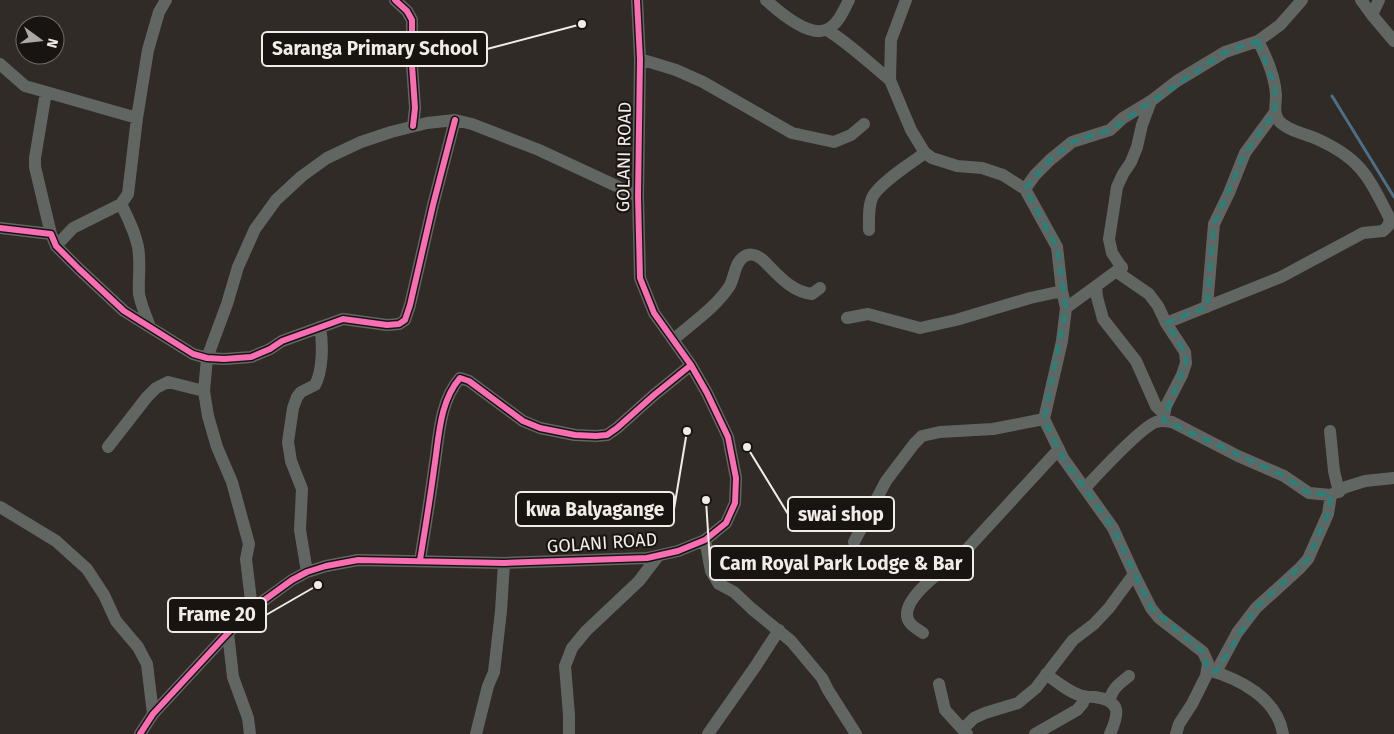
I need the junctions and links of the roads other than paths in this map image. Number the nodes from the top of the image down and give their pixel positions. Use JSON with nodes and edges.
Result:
{"nodes":[{"id":1,"x":166,"y":0,"type":"edge"},
{"id":2,"x":395,"y":0,"type":"edge"},
{"id":3,"x":637,"y":0,"type":"edge"},
{"id":4,"x":766,"y":0,"type":"edge"},
{"id":5,"x":849,"y":0,"type":"edge"},
{"id":6,"x":906,"y":0,"type":"edge"},
{"id":7,"x":1302,"y":0,"type":"edge"},
{"id":8,"x":1361,"y":0,"type":"edge"},
{"id":9,"x":1379,"y":0,"type":"edge"},
{"id":10,"x":1372,"y":15,"type":"junction"},
{"id":11,"x":827,"y":30,"type":"junction"},
{"id":12,"x":1258,"y":41,"type":"junction"},
{"id":13,"x":1394,"y":42,"type":"edge"},
{"id":14,"x":640,"y":59,"type":"junction"},
{"id":15,"x":0,"y":64,"type":"edge"},
{"id":16,"x":890,"y":80,"type":"junction"},
{"id":17,"x":46,"y":92,"type":"junction"},
{"id":18,"x":1151,"y":101,"type":"junction"},
{"id":19,"x":1275,"y":112,"type":"junction"},
{"id":20,"x":137,"y":118,"type":"junction"},
{"id":21,"x":455,"y":120,"type":"junction"},
{"id":22,"x":864,"y":124,"type":"dead end"},
{"id":23,"x":413,"y":126,"type":"junction"},
{"id":24,"x":925,"y":153,"type":"junction"},
{"id":25,"x":1025,"y":190,"type":"junction"},
{"id":26,"x":638,"y":196,"type":"junction"},
{"id":27,"x":121,"y":204,"type":"junction"},
{"id":28,"x":0,"y":228,"type":"edge"},
{"id":29,"x":869,"y":230,"type":"dead end"},
{"id":30,"x":54,"y":240,"type":"junction"},
{"id":31,"x":1122,"y":267,"type":"junction"},
{"id":32,"x":1096,"y":286,"type":"junction"},
{"id":33,"x":820,"y":288,"type":"dead end"},
{"id":34,"x":1062,"y":291,"type":"junction"},
{"id":35,"x":1207,"y":307,"type":"junction"},
{"id":36,"x":1066,"y":308,"type":"junction"},
{"id":37,"x":847,"y":318,"type":"dead end"},
{"id":38,"x":1166,"y":324,"type":"junction"},
{"id":39,"x":150,"y":327,"type":"junction"},
{"id":40,"x":320,"y":327,"type":"junction"},
{"id":41,"x":673,"y":340,"type":"junction"},
{"id":42,"x":207,"y":358,"type":"junction"},
{"id":43,"x":691,"y":365,"type":"junction"},
{"id":44,"x":204,"y":391,"type":"junction"},
{"id":45,"x":1163,"y":417,"type":"junction"},
{"id":46,"x":1044,"y":419,"type":"junction"},
{"id":47,"x":1330,"y":431,"type":"dead end"},
{"id":48,"x":108,"y":447,"type":"dead end"},
{"id":49,"x":1059,"y":449,"type":"junction"},
{"id":50,"x":1394,"y":478,"type":"edge"},
{"id":51,"x":1085,"y":488,"type":"junction"},
{"id":52,"x":1335,"y":494,"type":"junction"},
{"id":53,"x":0,"y":507,"type":"edge"},
{"id":54,"x":704,"y":540,"type":"junction"},
{"id":55,"x":854,"y":542,"type":"dead end"},
{"id":56,"x":658,"y":556,"type":"junction"},
{"id":57,"x":420,"y":560,"type":"junction"},
{"id":58,"x":504,"y":563,"type":"junction"},
{"id":59,"x":306,"y":572,"type":"junction"},
{"id":60,"x":1134,"y":574,"type":"junction"},
{"id":61,"x":252,"y":609,"type":"junction"},
{"id":62,"x":778,"y":630,"type":"junction"},
{"id":63,"x":228,"y":633,"type":"junction"},
{"id":64,"x":923,"y":633,"type":"dead end"},
{"id":65,"x":1212,"y":671,"type":"junction"},
{"id":66,"x":1046,"y":674,"type":"junction"},
{"id":67,"x":1129,"y":676,"type":"dead end"},
{"id":68,"x":938,"y":684,"type":"dead end"},
{"id":69,"x":1083,"y":696,"type":"junction"},
{"id":70,"x":1110,"y":702,"type":"junction"},
{"id":71,"x":153,"y":714,"type":"junction"},
{"id":72,"x":965,"y":732,"type":"edge"},
{"id":73,"x":140,"y":734,"type":"edge"},
{"id":74,"x":250,"y":734,"type":"edge"},
{"id":75,"x":476,"y":734,"type":"edge"},
{"id":76,"x":569,"y":734,"type":"edge"},
{"id":77,"x":708,"y":734,"type":"edge"},
{"id":78,"x":856,"y":734,"type":"edge"},
{"id":79,"x":1036,"y":734,"type":"edge"},
{"id":80,"x":1110,"y":734,"type":"edge"},
{"id":81,"x":1176,"y":734,"type":"edge"},
{"id":82,"x":1283,"y":734,"type":"edge"}],
"edges":[{"from":1,"to":20,"type":"street"},
{"from":2,"to":23,"type":"street"},
{"from":3,"to":14,"type":"street","name":"GOLANI ROAD"},
{"from":4,"to":11,"type":"street"},
{"from":5,"to":11,"type":"street"},
{"from":6,"to":16,"type":"street"},
{"from":7,"to":12,"type":"street"},
{"from":8,"to":10,"type":"street"},
{"from":9,"to":10,"type":"street"},
{"from":10,"to":13,"type":"street"},
{"from":11,"to":16,"type":"street"},
{"from":12,"to":18,"type":"street"},
{"from":12,"to":19,"type":"street"},
{"from":14,"to":22,"type":"street"},
{"from":14,"to":26,"type":"street","name":"GOLANI ROAD"},
{"from":15,"to":17,"type":"street"},
{"from":16,"to":24,"type":"street"},
{"from":17,"to":20,"type":"street"},
{"from":17,"to":30,"type":"street"},
{"from":18,"to":25,"type":"street"},
{"from":18,"to":31,"type":"street"},
{"from":19,"to":35,"type":"street"},
{"from":19,"to":35,"type":"street"},
{"from":20,"to":27,"type":"street"},
{"from":21,"to":23,"type":"street"},
{"from":21,"to":26,"type":"street"},
{"from":21,"to":40,"type":"street"},
{"from":23,"to":42,"type":"street"},
{"from":24,"to":25,"type":"street"},
{"from":24,"to":29,"type":"street"},
{"from":25,"to":34,"type":"street"},
{"from":26,"to":41,"type":"street","name":"GOLANI ROAD"},
{"from":27,"to":30,"type":"street"},
{"from":27,"to":39,"type":"street"},
{"from":28,"to":30,"type":"street"},
{"from":30,"to":39,"type":"street"},
{"from":31,"to":32,"type":"street"},
{"from":31,"to":38,"type":"street"},
{"from":32,"to":36,"type":"street"},
{"from":32,"to":45,"type":"street"},
{"from":33,"to":41,"type":"street"},
{"from":34,"to":36,"type":"street"},
{"from":34,"to":37,"type":"street"},
{"from":35,"to":38,"type":"street"},
{"from":36,"to":46,"type":"street"},
{"from":38,"to":45,"type":"street"},
{"from":39,"to":42,"type":"street"},
{"from":40,"to":42,"type":"street"},
{"from":40,"to":59,"type":"street"},
{"from":41,"to":43,"type":"street","name":"GOLANI ROAD"},
{"from":42,"to":44,"type":"street"},
{"from":43,"to":54,"type":"street","name":"GOLANI ROAD"},
{"from":43,"to":57,"type":"street"},
{"from":44,"to":48,"type":"street"},
{"from":44,"to":61,"type":"street"},
{"from":45,"to":51,"type":"street"},
{"from":45,"to":52,"type":"street"},
{"from":46,"to":49,"type":"street"},
{"from":46,"to":55,"type":"street"},
{"from":47,"to":52,"type":"street"},
{"from":49,"to":51,"type":"street"},
{"from":49,"to":64,"type":"street"},
{"from":50,"to":52,"type":"street"},
{"from":51,"to":60,"type":"street"},
{"from":52,"to":65,"type":"street"},
{"from":53,"to":71,"type":"street"},
{"from":54,"to":56,"type":"street","name":"GOLANI ROAD"},
{"from":54,"to":62,"type":"street"},
{"from":56,"to":58,"type":"street","name":"GOLANI ROAD"},
{"from":56,"to":76,"type":"street"},
{"from":57,"to":58,"type":"street","name":"GOLANI ROAD"},
{"from":57,"to":59,"type":"street","name":"GOLANI ROAD"},
{"from":58,"to":75,"type":"street"},
{"from":59,"to":61,"type":"street","name":"GOLANI ROAD"},
{"from":60,"to":65,"type":"street"},
{"from":60,"to":66,"type":"street"},
{"from":61,"to":63,"type":"street","name":"GOLANI ROAD"},
{"from":62,"to":77,"type":"street"},
{"from":62,"to":78,"type":"street"},
{"from":63,"to":71,"type":"street","name":"GOLANI ROAD"},
{"from":63,"to":74,"type":"street"},
{"from":65,"to":81,"type":"street"},
{"from":65,"to":82,"type":"street"},
{"from":66,"to":69,"type":"street"},
{"from":66,"to":72,"type":"street"},
{"from":67,"to":70,"type":"street"},
{"from":68,"to":72,"type":"street"},
{"from":69,"to":70,"type":"street"},
{"from":69,"to":79,"type":"street"},
{"from":70,"to":80,"type":"street"},
{"from":71,"to":73,"type":"street","name":"GOLANI ROAD"}]}
